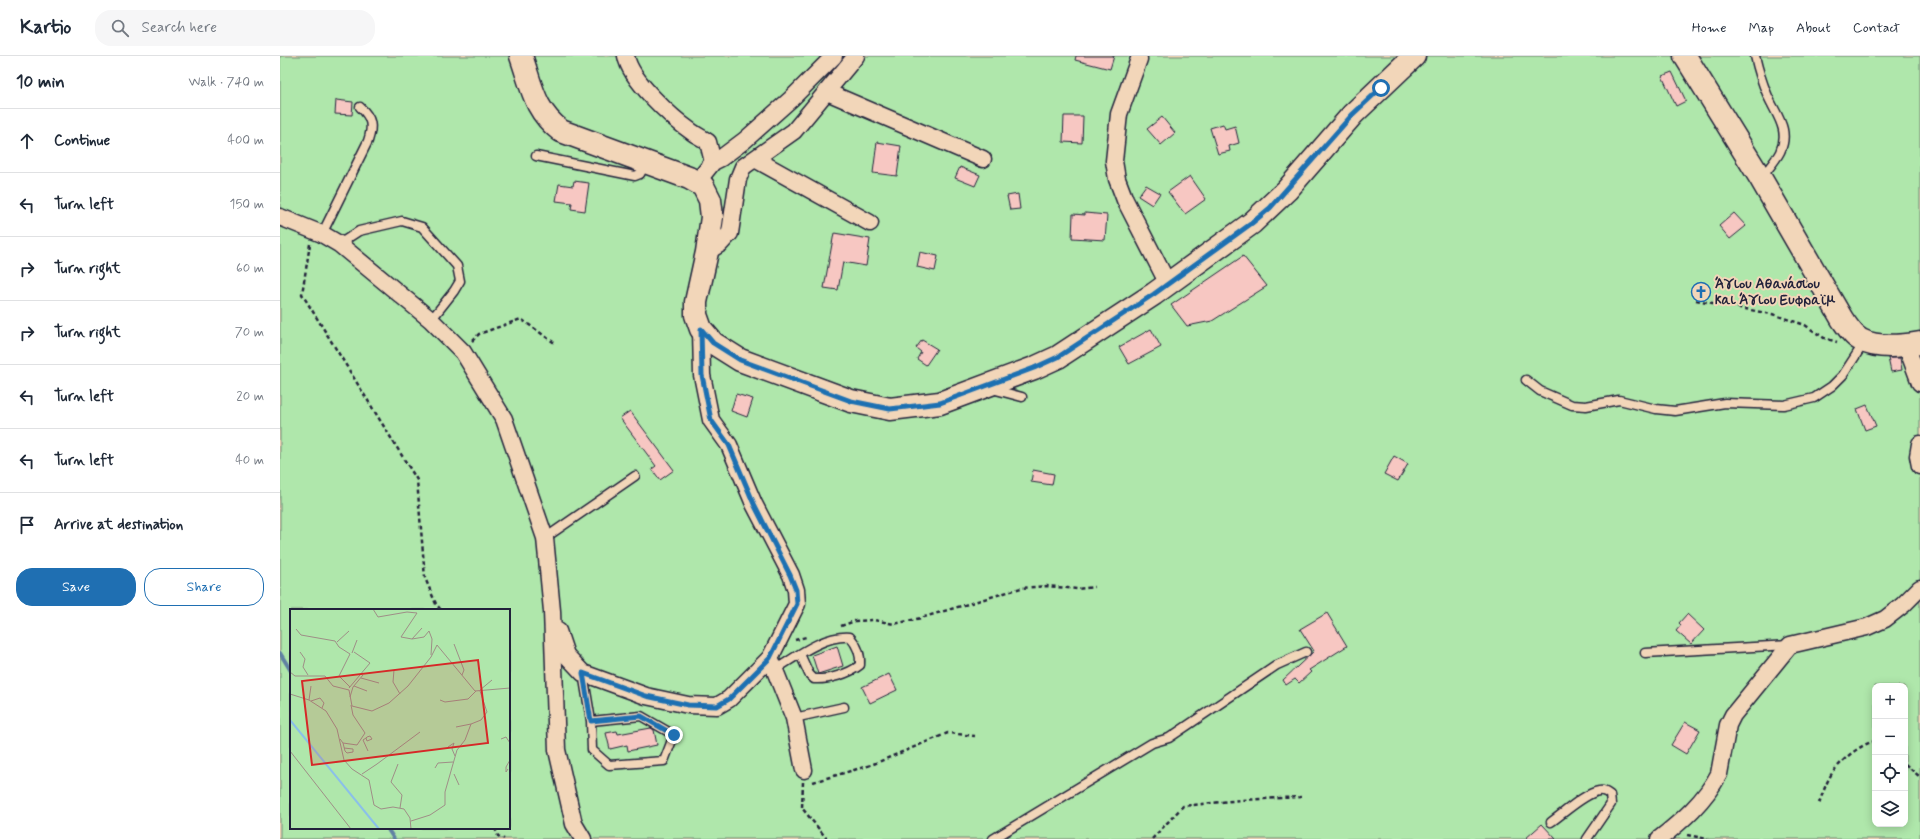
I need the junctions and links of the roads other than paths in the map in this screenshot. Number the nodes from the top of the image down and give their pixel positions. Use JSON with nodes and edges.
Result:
{"nodes":[{"id":1,"x":521,"y":56,"type":"edge"},
{"id":2,"x":626,"y":56,"type":"edge"},
{"id":3,"x":834,"y":56,"type":"edge"},
{"id":4,"x":856,"y":56,"type":"edge"},
{"id":5,"x":1414,"y":56,"type":"edge"},
{"id":6,"x":1685,"y":56,"type":"edge"},
{"id":7,"x":1755,"y":56,"type":"edge"},
{"id":8,"x":1139,"y":59,"type":"dead end"},
{"id":9,"x":827,"y":92,"type":"junction"},
{"id":10,"x":360,"y":108,"type":"dead end"},
{"id":11,"x":536,"y":156,"type":"dead end"},
{"id":12,"x":755,"y":159,"type":"junction"},
{"id":13,"x":983,"y":159,"type":"dead end"},
{"id":14,"x":712,"y":162,"type":"junction"},
{"id":15,"x":646,"y":163,"type":"junction"},
{"id":16,"x":1761,"y":179,"type":"junction"},
{"id":17,"x":697,"y":182,"type":"junction"},
{"id":18,"x":280,"y":217,"type":"edge"},
{"id":19,"x":870,"y":223,"type":"dead end"},
{"id":20,"x":318,"y":232,"type":"junction"},
{"id":21,"x":339,"y":244,"type":"junction"},
{"id":22,"x":707,"y":252,"type":"junction"},
{"id":23,"x":1168,"y":284,"type":"junction"},
{"id":24,"x":431,"y":320,"type":"junction"},
{"id":25,"x":701,"y":329,"type":"junction"},
{"id":26,"x":1895,"y":343,"type":"edge"},
{"id":27,"x":1526,"y":380,"type":"dead end"},
{"id":28,"x":1920,"y":383,"type":"edge"},
{"id":29,"x":984,"y":387,"type":"junction"},
{"id":30,"x":1022,"y":397,"type":"dead end"},
{"id":31,"x":1920,"y":444,"type":"edge"},
{"id":32,"x":1920,"y":466,"type":"edge"},
{"id":33,"x":635,"y":476,"type":"dead end"},
{"id":34,"x":545,"y":538,"type":"junction"},
{"id":35,"x":1920,"y":588,"type":"edge"},
{"id":36,"x":552,"y":611,"type":"junction"},
{"id":37,"x":1790,"y":645,"type":"junction"},
{"id":38,"x":1306,"y":652,"type":"dead end"},
{"id":39,"x":1645,"y":653,"type":"dead end"},
{"id":40,"x":800,"y":654,"type":"junction"},
{"id":41,"x":774,"y":658,"type":"junction"},
{"id":42,"x":583,"y":673,"type":"junction"},
{"id":43,"x":844,"y":707,"type":"dead end"},
{"id":44,"x":794,"y":718,"type":"junction"},
{"id":45,"x":591,"y":721,"type":"junction"},
{"id":46,"x":804,"y":778,"type":"road end"},
{"id":47,"x":1551,"y":822,"type":"dead end"},
{"id":48,"x":583,"y":839,"type":"edge"},
{"id":49,"x":993,"y":839,"type":"edge"},
{"id":50,"x":1587,"y":839,"type":"edge"},
{"id":51,"x":1659,"y":839,"type":"edge"}],
"edges":[{"from":1,"to":15,"type":"main road"},
{"from":2,"to":14,"type":"street"},
{"from":3,"to":14,"type":"street"},
{"from":4,"to":9,"type":"street"},
{"from":5,"to":23,"type":"main road"},
{"from":6,"to":16,"type":"main road"},
{"from":7,"to":16,"type":"lane"},
{"from":8,"to":23,"type":"street"},
{"from":9,"to":12,"type":"street"},
{"from":9,"to":13,"type":"street"},
{"from":10,"to":20,"type":"lane"},
{"from":11,"to":15,"type":"lane"},
{"from":12,"to":19,"type":"street"},
{"from":12,"to":22,"type":"street"},
{"from":14,"to":17,"type":"street"},
{"from":15,"to":17,"type":"main road"},
{"from":16,"to":26,"type":"main road"},
{"from":17,"to":22,"type":"main road"},
{"from":18,"to":20,"type":"street"},
{"from":20,"to":21,"type":"street"},
{"from":21,"to":24,"type":"street"},
{"from":21,"to":24,"type":"lane"},
{"from":22,"to":25,"type":"main road"},
{"from":23,"to":29,"type":"main road"},
{"from":24,"to":34,"type":"street"},
{"from":25,"to":29,"type":"main road"},
{"from":25,"to":41,"type":"street"},
{"from":26,"to":27,"type":"lane"},
{"from":26,"to":28,"type":"street"},
{"from":29,"to":30,"type":"lane"},
{"from":31,"to":32,"type":"street"},
{"from":33,"to":34,"type":"lane"},
{"from":34,"to":36,"type":"street"},
{"from":35,"to":37,"type":"street"},
{"from":36,"to":42,"type":"street"},
{"from":36,"to":48,"type":"street"},
{"from":37,"to":39,"type":"lane"},
{"from":37,"to":51,"type":"street"},
{"from":38,"to":49,"type":"lane"},
{"from":40,"to":40,"type":"lane"},
{"from":40,"to":41,"type":"lane"},
{"from":41,"to":42,"type":"street"},
{"from":41,"to":44,"type":"street"},
{"from":42,"to":45,"type":"lane"},
{"from":43,"to":44,"type":"lane"},
{"from":44,"to":46,"type":"street"},
{"from":45,"to":45,"type":"lane"},
{"from":47,"to":50,"type":"lane"}]}
